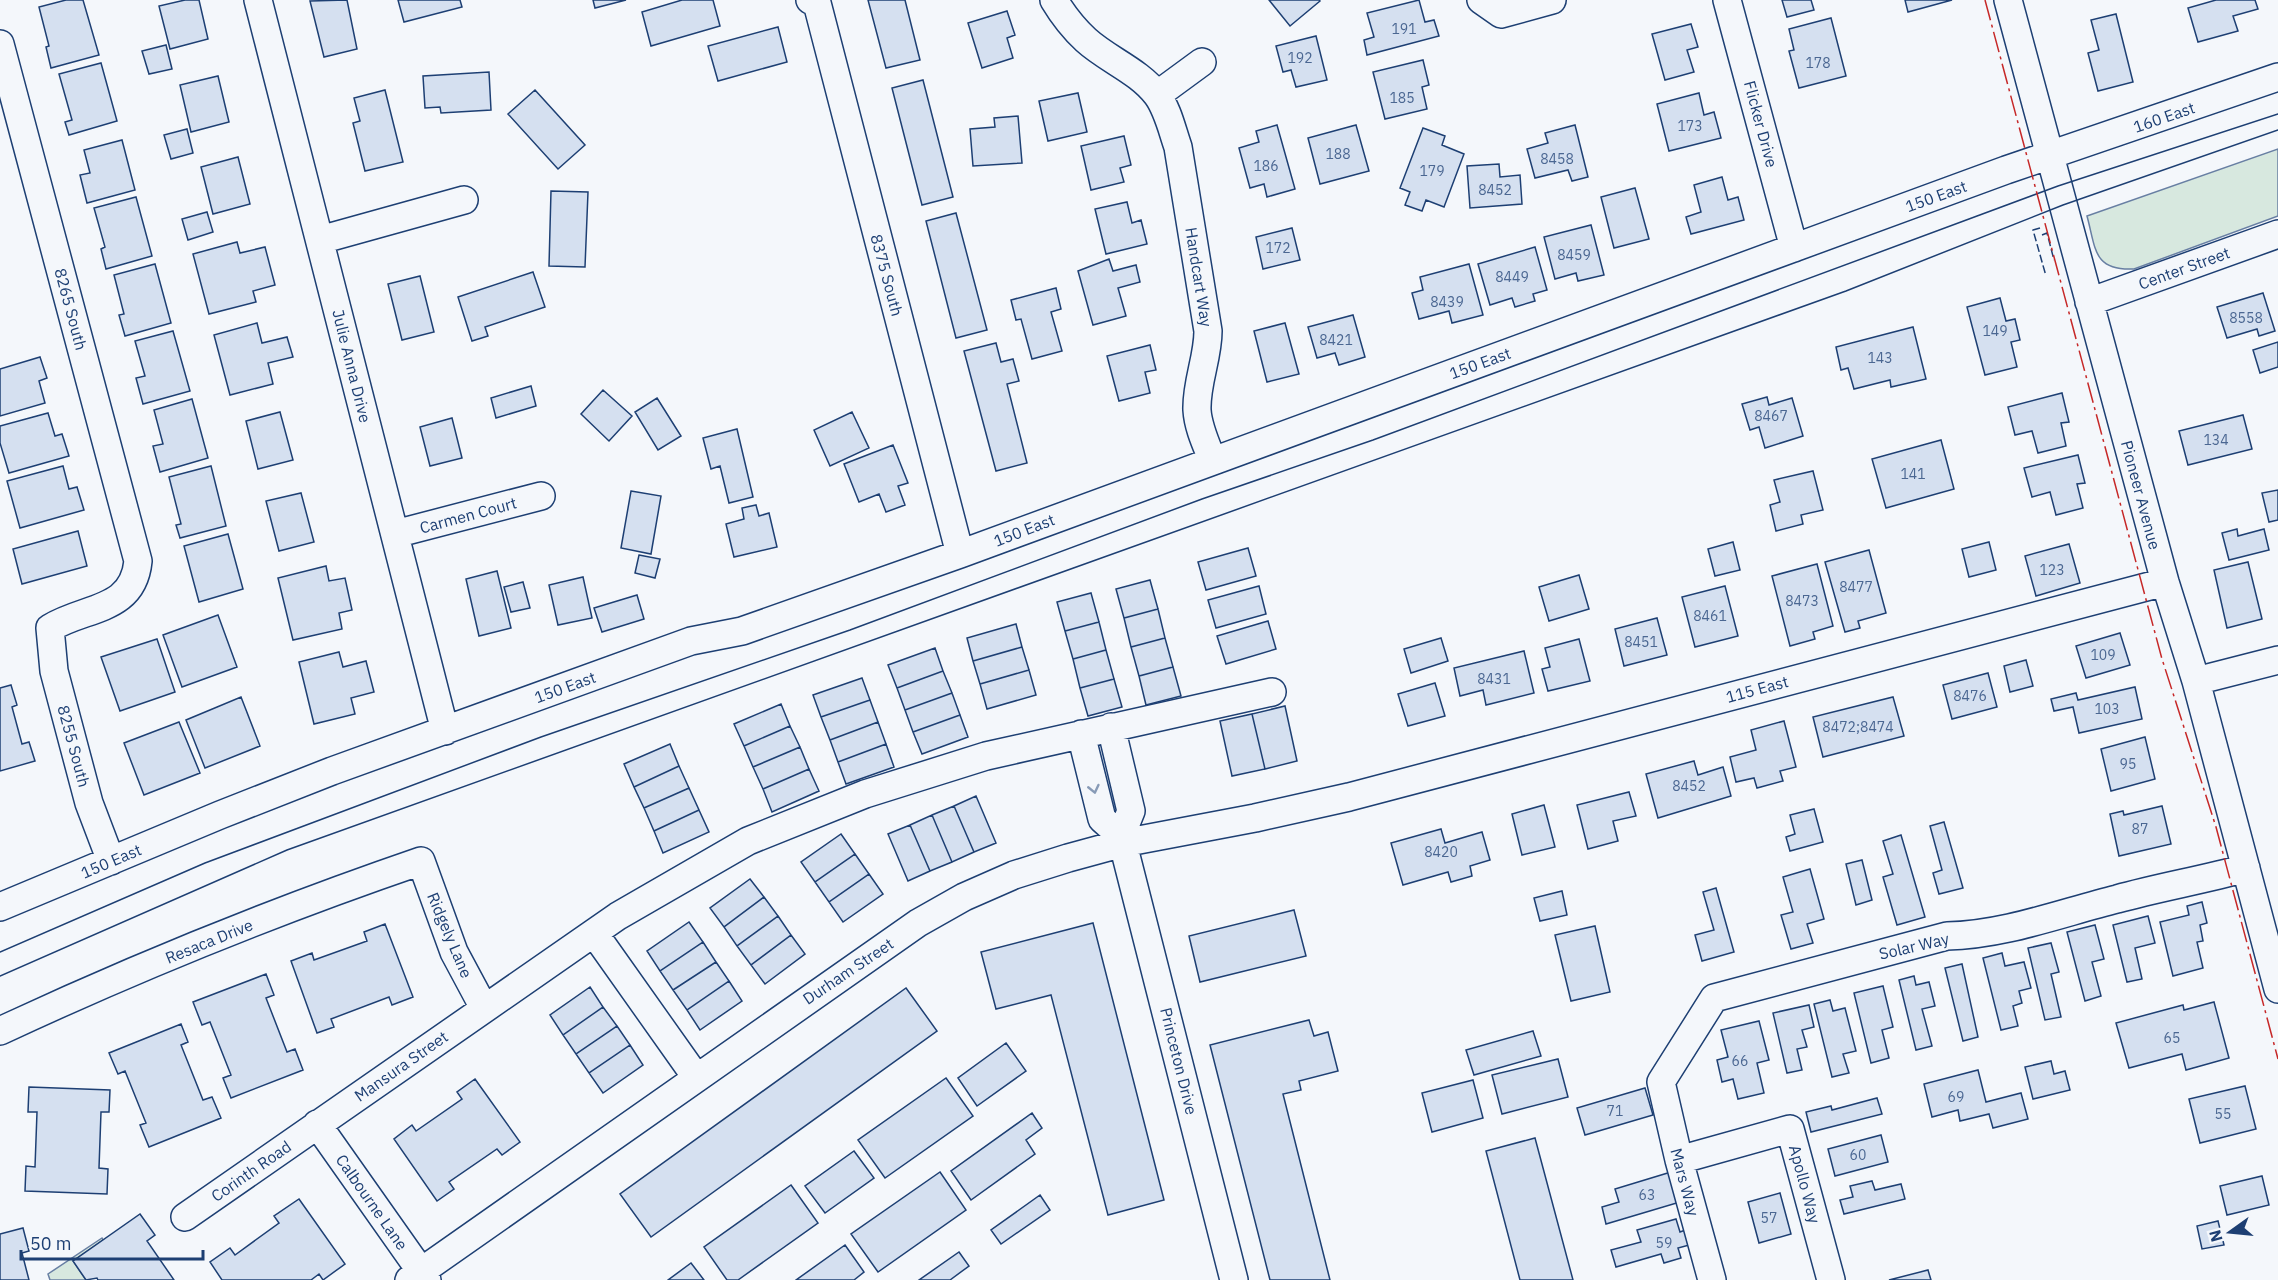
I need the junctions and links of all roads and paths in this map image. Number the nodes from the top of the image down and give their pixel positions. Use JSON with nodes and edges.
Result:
{"nodes":[{"id":1,"x":258,"y":0,"type":"edge"},
{"id":2,"x":810,"y":0,"type":"edge"},
{"id":3,"x":1054,"y":0,"type":"edge"},
{"id":4,"x":1481,"y":0,"type":"edge"},
{"id":5,"x":1552,"y":0,"type":"edge"},
{"id":6,"x":1727,"y":0,"type":"edge"},
{"id":7,"x":2008,"y":0,"type":"edge"},
{"id":8,"x":0,"y":44,"type":"edge"},
{"id":9,"x":1202,"y":62,"type":"dead end"},
{"id":10,"x":2278,"y":77,"type":"edge"},
{"id":11,"x":1157,"y":95,"type":"junction"},
{"id":12,"x":2050,"y":157,"type":"junction"},
{"id":13,"x":464,"y":200,"type":"dead end"},
{"id":14,"x":2278,"y":234,"type":"edge"},
{"id":15,"x":320,"y":240,"type":"junction"},
{"id":16,"x":1794,"y":248,"type":"junction"},
{"id":17,"x":2089,"y":302,"type":"junction"},
{"id":18,"x":1212,"y":459,"type":"junction"},
{"id":19,"x":541,"y":496,"type":"dead end"},
{"id":20,"x":395,"y":534,"type":"junction"},
{"id":21,"x":960,"y":554,"type":"junction"},
{"id":22,"x":2165,"y":582,"type":"junction"},
{"id":23,"x":51,"y":628,"type":"joint"},
{"id":24,"x":2278,"y":660,"type":"edge"},
{"id":25,"x":2196,"y":681,"type":"junction"},
{"id":26,"x":1272,"y":692,"type":"dead end"},
{"id":27,"x":1111,"y":727,"type":"junction"},
{"id":28,"x":446,"y":731,"type":"junction"},
{"id":29,"x":1081,"y":734,"type":"junction"},
{"id":30,"x":1349,"y":797,"type":"joint"},
{"id":31,"x":1122,"y":839,"type":"junction"},
{"id":32,"x":111,"y":861,"type":"junction"},
{"id":33,"x":421,"y":861,"type":"joint"},
{"id":34,"x":2246,"y":868,"type":"junction"},
{"id":35,"x":0,"y":907,"type":"edge"},
{"id":36,"x":594,"y":933,"type":"junction"},
{"id":37,"x":2278,"y":989,"type":"edge"},
{"id":38,"x":484,"y":1008,"type":"junction"},
{"id":39,"x":0,"y":1031,"type":"edge"},
{"id":40,"x":696,"y":1077,"type":"junction"},
{"id":41,"x":1661,"y":1082,"type":"joint"},
{"id":42,"x":317,"y":1124,"type":"junction"},
{"id":43,"x":1679,"y":1160,"type":"junction"},
{"id":44,"x":185,"y":1217,"type":"dead end"},
{"id":45,"x":419,"y":1277,"type":"edge"},
{"id":46,"x":1234,"y":1280,"type":"edge"},
{"id":47,"x":1712,"y":1280,"type":"edge"},
{"id":48,"x":1831,"y":1280,"type":"edge"}],
"edges":[{"from":1,"to":15,"type":"street","name":"Julie Anna Drive"},
{"from":2,"to":21,"type":"street","name":"8375 South"},
{"from":3,"to":11,"type":"street","name":"Handcart Way"},
{"from":4,"to":5,"type":"street"},
{"from":6,"to":16,"type":"street","name":"Flicker Drive"},
{"from":7,"to":12,"type":"street","name":"Pioneer Avenue"},
{"from":8,"to":23,"type":"street","name":"8265 South"},
{"from":9,"to":11,"type":"street"},
{"from":10,"to":12,"type":"street","name":"160 East"},
{"from":11,"to":18,"type":"street","name":"Handcart Way"},
{"from":12,"to":16,"type":"street","name":"150 East"},
{"from":12,"to":17,"type":"street","name":"Pioneer Avenue"},
{"from":13,"to":15,"type":"street"},
{"from":14,"to":17,"type":"street","name":"Center Street"},
{"from":15,"to":20,"type":"street","name":"Julie Anna Drive"},
{"from":16,"to":18,"type":"street","name":"150 East"},
{"from":17,"to":22,"type":"street","name":"Pioneer Avenue"},
{"from":18,"to":21,"type":"street","name":"150 East"},
{"from":19,"to":20,"type":"street","name":"Carmen Court"},
{"from":20,"to":28,"type":"street","name":"Julie Anna Drive"},
{"from":21,"to":28,"type":"street","name":"150 East"},
{"from":22,"to":25,"type":"street","name":"Pioneer Avenue"},
{"from":22,"to":30,"type":"street","name":"115 East"},
{"from":23,"to":32,"type":"street","name":"8255 South"},
{"from":24,"to":25,"type":"street"},
{"from":25,"to":34,"type":"street","name":"Pioneer Avenue"},
{"from":26,"to":27,"type":"street","name":"Mansura Street"},
{"from":27,"to":29,"type":"street","name":"Mansura Street"},
{"from":27,"to":31,"type":"street"},
{"from":28,"to":32,"type":"street","name":"150 East"},
{"from":29,"to":31,"type":"street","one_way":true},
{"from":29,"to":36,"type":"street","name":"Mansura Street"},
{"from":30,"to":31,"type":"street","name":"Durham Street"},
{"from":31,"to":40,"type":"street","name":"Durham Street"},
{"from":31,"to":46,"type":"street","name":"Princeton Drive"},
{"from":32,"to":35,"type":"street","name":"150 East"},
{"from":33,"to":38,"type":"street","name":"Ridgely Lane"},
{"from":33,"to":39,"type":"street","name":"Resaca Drive"},
{"from":34,"to":37,"type":"street","name":"Pioneer Avenue"},
{"from":34,"to":41,"type":"street","name":"Solar Way"},
{"from":36,"to":38,"type":"street","name":"Mansura Street"},
{"from":36,"to":40,"type":"street"},
{"from":38,"to":42,"type":"street","name":"Mansura Street"},
{"from":40,"to":45,"type":"street","name":"Durham Street"},
{"from":41,"to":43,"type":"street","name":"Mars Way"},
{"from":42,"to":44,"type":"street","name":"Corinth Road"},
{"from":42,"to":45,"type":"street","name":"Calbourne Lane"},
{"from":43,"to":47,"type":"street","name":"Mars Way"},
{"from":43,"to":48,"type":"street","name":"Apollo Way"}]}
